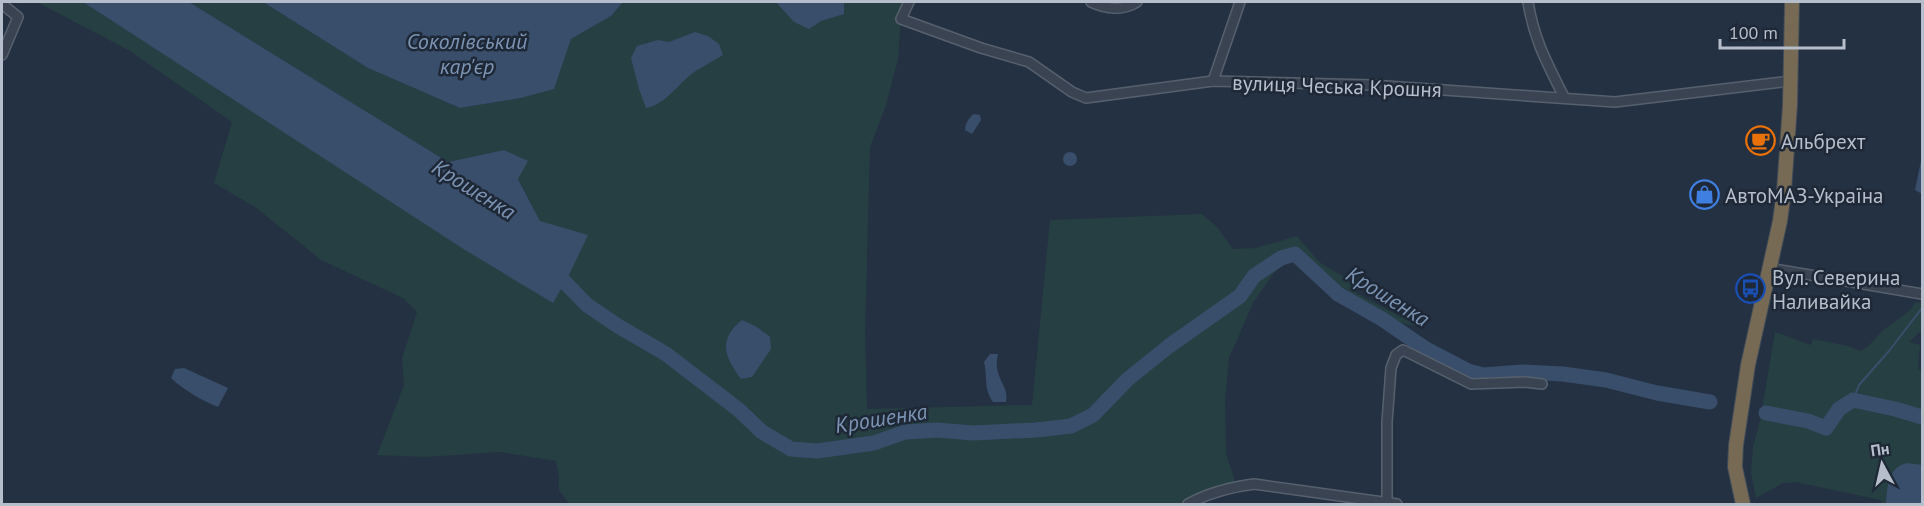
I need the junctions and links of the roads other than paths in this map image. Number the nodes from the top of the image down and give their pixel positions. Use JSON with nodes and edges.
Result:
{"nodes":[{"id":1,"x":909,"y":2,"type":"edge"},
{"id":2,"x":1091,"y":2,"type":"edge"},
{"id":3,"x":1137,"y":2,"type":"edge"},
{"id":4,"x":1240,"y":2,"type":"edge"},
{"id":5,"x":1528,"y":2,"type":"edge"},
{"id":6,"x":1792,"y":2,"type":"edge"},
{"id":7,"x":2,"y":4,"type":"edge"},
{"id":8,"x":2,"y":55,"type":"edge"},
{"id":9,"x":1213,"y":81,"type":"junction"},
{"id":10,"x":1791,"y":81,"type":"junction"},
{"id":11,"x":1564,"y":97,"type":"junction"},
{"id":12,"x":1769,"y":268,"type":"junction"},
{"id":13,"x":1923,"y":294,"type":"edge"},
{"id":14,"x":1542,"y":384,"type":"dead end"},
{"id":15,"x":1188,"y":504,"type":"edge"},
{"id":16,"x":1390,"y":504,"type":"edge"},
{"id":17,"x":1743,"y":504,"type":"edge"}],
"edges":[{"from":1,"to":9,"type":"street","name":"вулиця Чеська Крошня"},
{"from":2,"to":3,"type":"street"},
{"from":4,"to":9,"type":"street"},
{"from":5,"to":11,"type":"street"},
{"from":6,"to":10,"type":"highway"},
{"from":7,"to":8,"type":"street"},
{"from":9,"to":11,"type":"street","name":"вулиця Чеська Крошня"},
{"from":10,"to":11,"type":"street","name":"вулиця Чеська Крошня"},
{"from":10,"to":12,"type":"highway"},
{"from":12,"to":13,"type":"street"},
{"from":12,"to":17,"type":"highway"},
{"from":14,"to":16,"type":"street"},
{"from":15,"to":16,"type":"street"}]}
